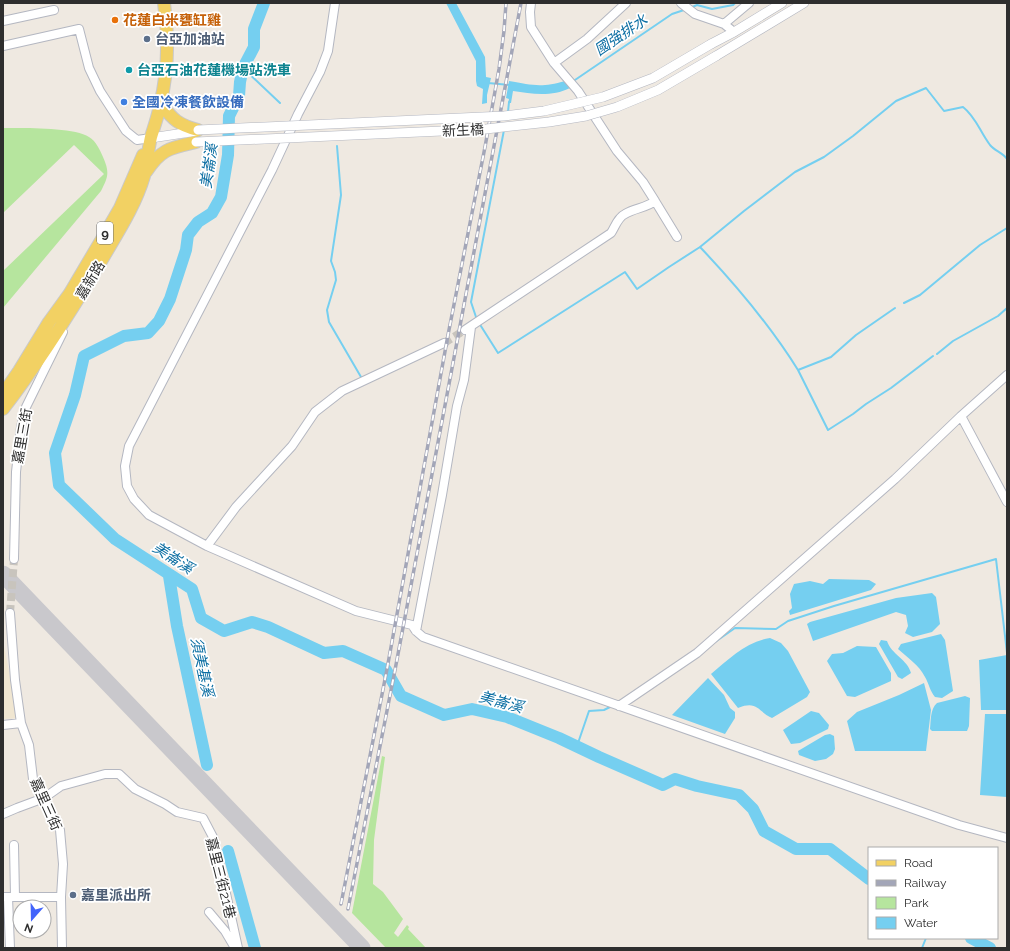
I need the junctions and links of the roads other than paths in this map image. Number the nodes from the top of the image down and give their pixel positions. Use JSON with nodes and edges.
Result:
{"nodes":[{"id":1,"x":164,"y":3,"type":"edge"},
{"id":2,"x":335,"y":3,"type":"edge"},
{"id":3,"x":531,"y":3,"type":"edge"},
{"id":4,"x":626,"y":3,"type":"edge"},
{"id":5,"x":681,"y":3,"type":"edge"},
{"id":6,"x":749,"y":3,"type":"edge"},
{"id":7,"x":782,"y":3,"type":"edge"},
{"id":8,"x":804,"y":3,"type":"edge"},
{"id":9,"x":54,"y":10,"type":"dead end"},
{"id":10,"x":3,"y":21,"type":"edge"},
{"id":11,"x":724,"y":24,"type":"junction"},
{"id":12,"x":734,"y":32,"type":"junction"},
{"id":13,"x":3,"y":46,"type":"edge"},
{"id":14,"x":554,"y":63,"type":"junction"},
{"id":15,"x":161,"y":104,"type":"junction"},
{"id":16,"x":197,"y":136,"type":"junction"},
{"id":17,"x":151,"y":138,"type":"junction"},
{"id":18,"x":144,"y":176,"type":"junction"},
{"id":19,"x":655,"y":201,"type":"junction"},
{"id":20,"x":676,"y":237,"type":"dead end"},
{"id":21,"x":77,"y":300,"type":"junction"},
{"id":22,"x":444,"y":343,"type":"tunnel mouth"},
{"id":23,"x":1007,"y":375,"type":"edge"},
{"id":24,"x":3,"y":394,"type":"edge"},
{"id":25,"x":3,"y":409,"type":"edge"},
{"id":26,"x":961,"y":416,"type":"junction"},
{"id":27,"x":1007,"y":502,"type":"edge"},
{"id":28,"x":207,"y":546,"type":"junction"},
{"id":29,"x":14,"y":559,"type":"tunnel mouth"},
{"id":30,"x":10,"y":613,"type":"tunnel mouth"},
{"id":31,"x":416,"y":631,"type":"junction"},
{"id":32,"x":619,"y":706,"type":"junction"},
{"id":33,"x":21,"y":723,"type":"junction"},
{"id":34,"x":3,"y":725,"type":"edge"},
{"id":35,"x":44,"y":798,"type":"junction"},
{"id":36,"x":3,"y":814,"type":"edge"},
{"id":37,"x":1007,"y":838,"type":"edge"},
{"id":38,"x":14,"y":845,"type":"dead end"},
{"id":39,"x":9,"y":897,"type":"edge"},
{"id":40,"x":61,"y":897,"type":"junction"},
{"id":41,"x":209,"y":912,"type":"dead end"},
{"id":42,"x":10,"y":948,"type":"edge"},
{"id":43,"x":62,"y":948,"type":"edge"},
{"id":44,"x":235,"y":948,"type":"edge"},
{"id":45,"x":238,"y":948,"type":"edge"}],
"edges":[{"from":1,"to":15,"type":"main road","name":"嘉新路","number":"9"},
{"from":2,"to":28,"type":"street"},
{"from":3,"to":14,"type":"street"},
{"from":4,"to":14,"type":"street"},
{"from":5,"to":11,"type":"street"},
{"from":6,"to":11,"type":"street"},
{"from":7,"to":12,"type":"street","name":"新生橋"},
{"from":8,"to":16,"type":"street","name":"新生橋","bridge":true},
{"from":9,"to":10,"type":"street"},
{"from":11,"to":12,"type":"street"},
{"from":12,"to":16,"type":"street","name":"新生橋","bridge":true},
{"from":13,"to":17,"type":"street"},
{"from":14,"to":19,"type":"street"},
{"from":15,"to":16,"type":"main road"},
{"from":15,"to":17,"type":"main road","name":"嘉新路","number":"9"},
{"from":16,"to":17,"type":"street"},
{"from":16,"to":18,"type":"main road"},
{"from":17,"to":18,"type":"main road","name":"嘉新路","number":"9"},
{"from":17,"to":24,"type":"main road","name":"嘉新路","number":"9"},
{"from":18,"to":21,"type":"main road","name":"嘉新路","number":"9"},
{"from":19,"to":20,"type":"street"},
{"from":19,"to":31,"type":"street"},
{"from":21,"to":25,"type":"main road","name":"嘉新路","number":"9"},
{"from":21,"to":29,"type":"street","name":"嘉里三街"},
{"from":22,"to":28,"type":"street"},
{"from":23,"to":26,"type":"street"},
{"from":26,"to":27,"type":"street"},
{"from":26,"to":32,"type":"street"},
{"from":28,"to":31,"type":"street"},
{"from":30,"to":33,"type":"street","name":"嘉里三街"},
{"from":31,"to":32,"type":"street"},
{"from":32,"to":37,"type":"street"},
{"from":33,"to":34,"type":"street"},
{"from":33,"to":35,"type":"street","name":"嘉里三街"},
{"from":35,"to":36,"type":"street"},
{"from":35,"to":40,"type":"street","name":"嘉里三街"},
{"from":35,"to":45,"type":"street","name":"嘉里三街21巷"},
{"from":38,"to":39,"type":"street"},
{"from":39,"to":40,"type":"street"},
{"from":39,"to":42,"type":"street"},
{"from":40,"to":43,"type":"street","name":"嘉里三街"},
{"from":41,"to":44,"type":"street"}]}
